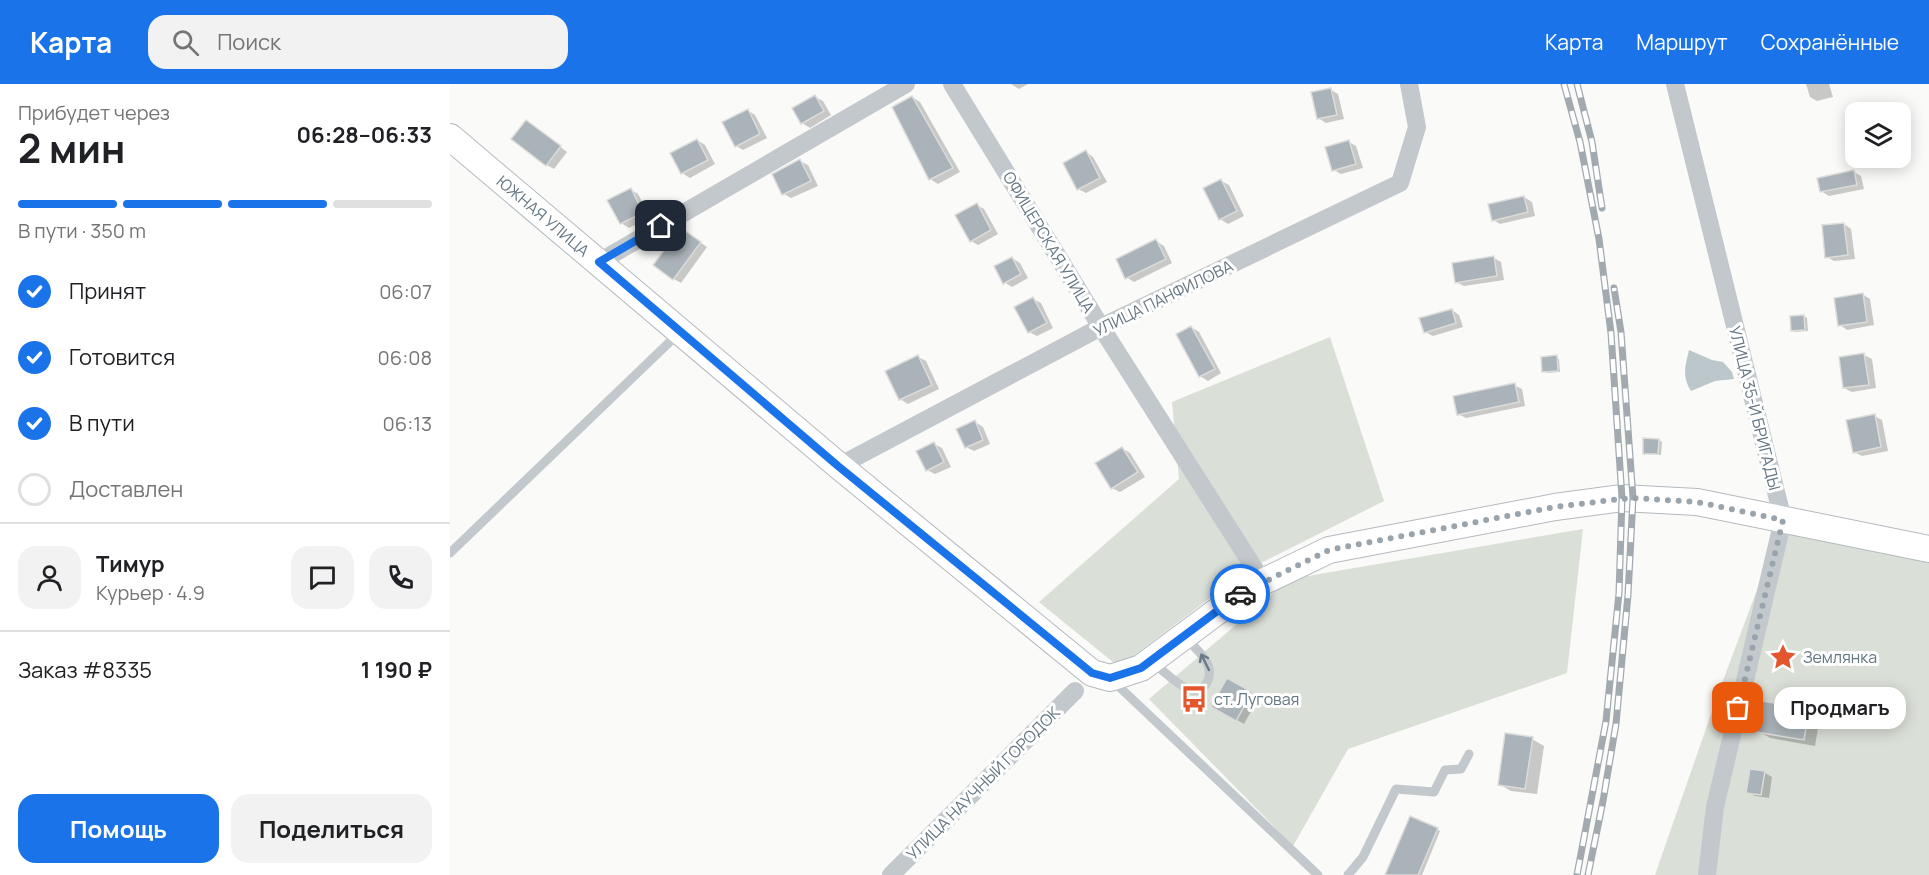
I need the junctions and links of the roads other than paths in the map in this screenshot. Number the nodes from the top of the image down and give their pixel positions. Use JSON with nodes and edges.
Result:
{"nodes":[{"id":1,"x":906,"y":84,"type":"edge"},
{"id":2,"x":952,"y":84,"type":"edge"},
{"id":3,"x":1409,"y":84,"type":"edge"},
{"id":4,"x":1675,"y":84,"type":"edge"},
{"id":5,"x":450,"y":137,"type":"edge"},
{"id":6,"x":599,"y":262,"type":"junction"},
{"id":7,"x":1101,"y":327,"type":"junction"},
{"id":8,"x":681,"y":331,"type":"junction"},
{"id":9,"x":838,"y":466,"type":"junction"},
{"id":10,"x":1783,"y":520,"type":"junction"},
{"id":11,"x":1929,"y":549,"type":"edge"},
{"id":12,"x":450,"y":553,"type":"edge"},
{"id":13,"x":1263,"y":582,"type":"junction"},
{"id":14,"x":1183,"y":636,"type":"junction"},
{"id":15,"x":1150,"y":662,"type":"junction"},
{"id":16,"x":1110,"y":678,"type":"junction"},
{"id":17,"x":1075,"y":691,"type":"dead end"},
{"id":18,"x":1469,"y":754,"type":"dead end"},
{"id":19,"x":891,"y":875,"type":"edge"},
{"id":20,"x":1318,"y":875,"type":"edge"},
{"id":21,"x":1348,"y":875,"type":"edge"},
{"id":22,"x":1707,"y":875,"type":"edge"}],
"edges":[{"from":1,"to":6,"type":"street"},
{"from":2,"to":7,"type":"street","name":"ОФИЦЕРСКАЯ УЛИЦА"},
{"from":3,"to":7,"type":"street","name":"УЛИЦА ПАНФИЛОВА"},
{"from":4,"to":10,"type":"street","name":"УЛИЦА 35-Й БРИГАДЫ"},
{"from":5,"to":6,"type":"street","name":"ЮЖНАЯ УЛИЦА"},
{"from":6,"to":8,"type":"street","name":"ЮЖНАЯ УЛИЦА"},
{"from":7,"to":9,"type":"street","name":"УЛИЦА ПАНФИЛОВА"},
{"from":7,"to":13,"type":"street","name":"ОФИЦЕРСКАЯ УЛИЦА"},
{"from":8,"to":9,"type":"street","name":"ЮЖНАЯ УЛИЦА"},
{"from":8,"to":12,"type":"lane"},
{"from":9,"to":16,"type":"street","name":"ЮЖНАЯ УЛИЦА"},
{"from":10,"to":11,"type":"street"},
{"from":10,"to":13,"type":"street"},
{"from":10,"to":22,"type":"street","name":"УЛИЦА 35-Й БРИГАДЫ"},
{"from":13,"to":14,"type":"street"},
{"from":14,"to":15,"type":"street"},
{"from":15,"to":14,"type":"lane","one_way":true},
{"from":15,"to":16,"type":"street"},
{"from":16,"to":20,"type":"lane"},
{"from":17,"to":19,"type":"street","name":"УЛИЦА НАУЧНЫЙ ГОРОДОК"},
{"from":18,"to":21,"type":"lane"}]}
